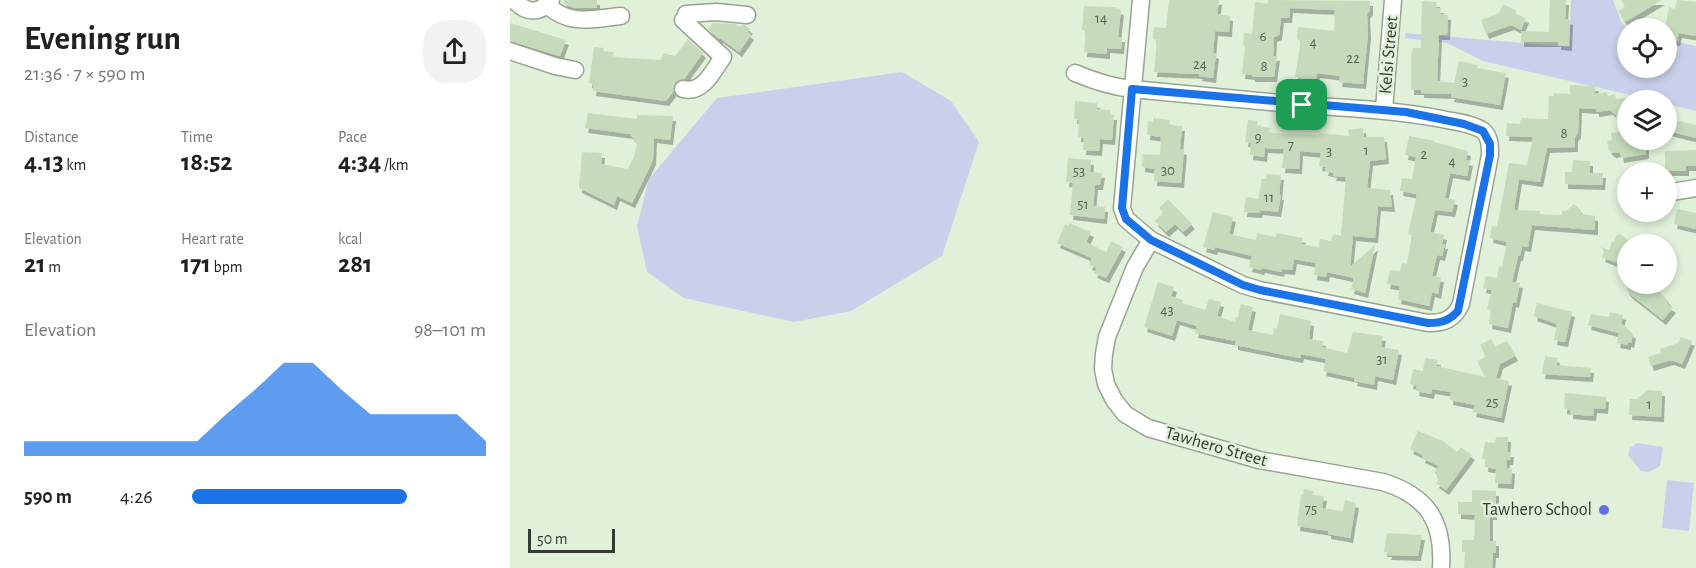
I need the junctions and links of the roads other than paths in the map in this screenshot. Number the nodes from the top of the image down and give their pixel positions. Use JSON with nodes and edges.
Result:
{"nodes":[{"id":1,"x":514,"y":0,"type":"edge"},
{"id":2,"x":1141,"y":0,"type":"edge"},
{"id":3,"x":1393,"y":0,"type":"edge"},
{"id":4,"x":549,"y":3,"type":"edge"},
{"id":5,"x":747,"y":15,"type":"dead end"},
{"id":6,"x":612,"y":22,"type":"dead end"},
{"id":7,"x":510,"y":51,"type":"edge"},
{"id":8,"x":575,"y":70,"type":"dead end"},
{"id":9,"x":1075,"y":73,"type":"dead end"},
{"id":10,"x":683,"y":88,"type":"dead end"},
{"id":11,"x":1132,"y":89,"type":"junction"},
{"id":12,"x":1384,"y":110,"type":"junction"},
{"id":13,"x":1696,"y":188,"type":"edge"},
{"id":14,"x":1677,"y":191,"type":"edge"},
{"id":15,"x":1151,"y":240,"type":"junction"},
{"id":16,"x":1441,"y":568,"type":"edge"}],
"edges":[{"from":1,"to":4,"type":"street"},
{"from":2,"to":11,"type":"street"},
{"from":3,"to":12,"type":"street","name":"Kelsi Street"},
{"from":4,"to":6,"type":"street"},
{"from":5,"to":10,"type":"street"},
{"from":7,"to":8,"type":"street"},
{"from":9,"to":11,"type":"street"},
{"from":11,"to":12,"type":"street"},
{"from":11,"to":15,"type":"street"},
{"from":12,"to":15,"type":"street"},
{"from":13,"to":14,"type":"street"},
{"from":15,"to":16,"type":"street","name":"Tawhero Street"}]}
